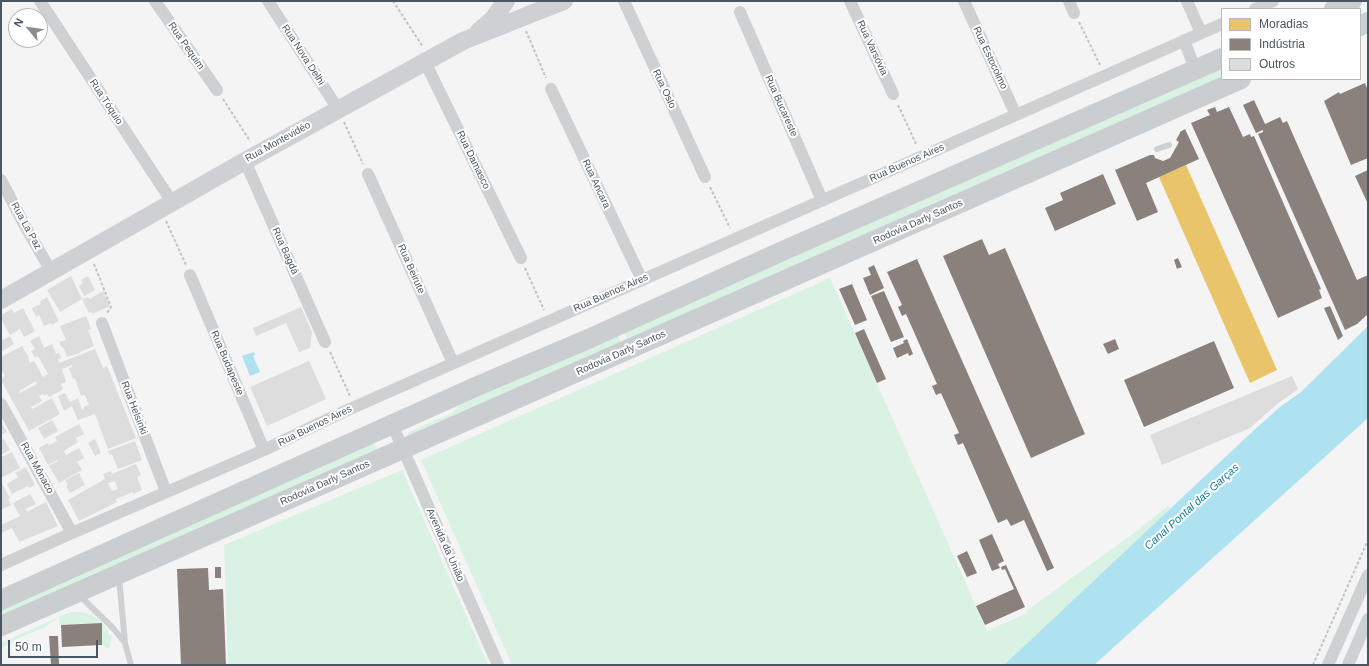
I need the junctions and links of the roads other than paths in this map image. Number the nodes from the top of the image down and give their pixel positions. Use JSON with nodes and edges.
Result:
{"nodes":[{"id":1,"x":40,"y":1,"type":"edge"},
{"id":2,"x":155,"y":1,"type":"edge"},
{"id":3,"x":268,"y":1,"type":"edge"},
{"id":4,"x":506,"y":1,"type":"edge"},
{"id":5,"x":564,"y":1,"type":"edge"},
{"id":6,"x":624,"y":1,"type":"edge"},
{"id":7,"x":850,"y":1,"type":"edge"},
{"id":8,"x":964,"y":1,"type":"edge"},
{"id":9,"x":1069,"y":1,"type":"edge"},
{"id":10,"x":1186,"y":1,"type":"edge"},
{"id":11,"x":1273,"y":1,"type":"edge"},
{"id":12,"x":1352,"y":1,"type":"edge"},
{"id":13,"x":1257,"y":8,"type":"edge"},
{"id":14,"x":1336,"y":8,"type":"edge"},
{"id":15,"x":740,"y":12,"type":"dead end"},
{"id":16,"x":1074,"y":13,"type":"road end"},
{"id":17,"x":1221,"y":24,"type":"edge"},
{"id":18,"x":1201,"y":33,"type":"junction"},
{"id":19,"x":1184,"y":40,"type":"junction"},
{"id":20,"x":463,"y":41,"type":"junction"},
{"id":21,"x":1221,"y":58,"type":"edge"},
{"id":22,"x":428,"y":60,"type":"junction"},
{"id":23,"x":1195,"y":70,"type":"junction"},
{"id":24,"x":1239,"y":80,"type":"edge"},
{"id":25,"x":551,"y":89,"type":"road end"},
{"id":26,"x":217,"y":90,"type":"road end"},
{"id":27,"x":893,"y":94,"type":"road end"},
{"id":28,"x":338,"y":109,"type":"junction"},
{"id":29,"x":1016,"y":115,"type":"junction"},
{"id":30,"x":1169,"y":145,"type":"dead end"},
{"id":31,"x":1157,"y":149,"type":"dead end"},
{"id":32,"x":252,"y":157,"type":"junction"},
{"id":33,"x":368,"y":174,"type":"road end"},
{"id":34,"x":705,"y":177,"type":"road end"},
{"id":35,"x":1,"y":180,"type":"edge"},
{"id":36,"x":822,"y":200,"type":"junction"},
{"id":37,"x":166,"y":206,"type":"junction"},
{"id":38,"x":520,"y":258,"type":"road end"},
{"id":39,"x":51,"y":271,"type":"junction"},
{"id":40,"x":190,"y":275,"type":"road end"},
{"id":41,"x":642,"y":280,"type":"junction"},
{"id":42,"x":1,"y":300,"type":"edge"},
{"id":43,"x":102,"y":323,"type":"road end"},
{"id":44,"x":326,"y":342,"type":"road end"},
{"id":45,"x":453,"y":363,"type":"junction"},
{"id":46,"x":1,"y":404,"type":"edge"},
{"id":47,"x":392,"y":424,"type":"junction"},
{"id":48,"x":403,"y":449,"type":"junction"},
{"id":49,"x":264,"y":450,"type":"junction"},
{"id":50,"x":166,"y":492,"type":"junction"},
{"id":51,"x":72,"y":533,"type":"junction"},
{"id":52,"x":1,"y":565,"type":"edge"},
{"id":53,"x":119,"y":575,"type":"junction"},
{"id":54,"x":1368,"y":575,"type":"edge"},
{"id":55,"x":76,"y":592,"type":"junction"},
{"id":56,"x":1,"y":600,"type":"edge"},
{"id":57,"x":1368,"y":619,"type":"edge"},
{"id":58,"x":1,"y":626,"type":"edge"},
{"id":59,"x":125,"y":643,"type":"junction"},
{"id":60,"x":131,"y":665,"type":"edge"},
{"id":61,"x":498,"y":665,"type":"edge"},
{"id":62,"x":1328,"y":665,"type":"edge"},
{"id":63,"x":1348,"y":665,"type":"edge"}],
"edges":[{"from":1,"to":37,"type":"street","name":"Rua Tóquio"},
{"from":2,"to":26,"type":"street","name":"Rua Pequim"},
{"from":3,"to":28,"type":"street","name":"Rua Nova Delhi"},
{"from":4,"to":20,"type":"street"},
{"from":5,"to":20,"type":"street","name":"Rua Montevidéo"},
{"from":6,"to":34,"type":"street","name":"Rua Oslo"},
{"from":7,"to":27,"type":"street","name":"Rua Varsóvia"},
{"from":8,"to":29,"type":"street","name":"Rua Estocolmo"},
{"from":9,"to":16,"type":"street"},
{"from":10,"to":18,"type":"street"},
{"from":11,"to":13,"type":"street"},
{"from":12,"to":14,"type":"main road"},
{"from":15,"to":36,"type":"street","name":"Rua Bucareste"},
{"from":17,"to":18,"type":"street","name":"Rua Buenos Aires"},
{"from":18,"to":19,"type":"street","name":"Rua Buenos Aires"},
{"from":19,"to":23,"type":"street"},
{"from":19,"to":29,"type":"street","name":"Rua Buenos Aires"},
{"from":20,"to":22,"type":"street","name":"Rua Montevidéo"},
{"from":21,"to":23,"type":"main road"},
{"from":22,"to":28,"type":"street","name":"Rua Montevidéo"},
{"from":22,"to":38,"type":"street","name":"Rua Damasco"},
{"from":23,"to":47,"type":"main road"},
{"from":24,"to":48,"type":"main road","name":"Rodovia Darly Santos"},
{"from":25,"to":41,"type":"street","name":"Rua Ancara"},
{"from":28,"to":32,"type":"street","name":"Rua Montevidéo"},
{"from":29,"to":36,"type":"street","name":"Rua Buenos Aires"},
{"from":30,"to":31,"type":"lane"},
{"from":32,"to":37,"type":"street","name":"Rua Montevidéo"},
{"from":32,"to":44,"type":"street","name":"Rua Bagdá"},
{"from":33,"to":45,"type":"street","name":"Rua Beirute"},
{"from":35,"to":39,"type":"street","name":"Rua La Paz"},
{"from":36,"to":41,"type":"street","name":"Rua Buenos Aires"},
{"from":37,"to":39,"type":"street","name":"Rua Montevidéo"},
{"from":39,"to":42,"type":"street","name":"Rua Montevidéo"},
{"from":40,"to":49,"type":"street","name":"Rua Budapeste"},
{"from":41,"to":45,"type":"street","name":"Rua Buenos Aires"},
{"from":43,"to":50,"type":"street","name":"Rua Helsinki"},
{"from":45,"to":49,"type":"street","name":"Rua Buenos Aires"},
{"from":46,"to":51,"type":"street","name":"Rua Mônaco"},
{"from":47,"to":48,"type":"street","name":"Avenida da União"},
{"from":47,"to":56,"type":"main road"},
{"from":48,"to":53,"type":"main road","name":"Rodovia Darly Santos"},
{"from":48,"to":61,"type":"street","name":"Avenida da União"},
{"from":49,"to":50,"type":"street","name":"Rua Buenos Aires"},
{"from":50,"to":51,"type":"street","name":"Rua Buenos Aires"},
{"from":51,"to":52,"type":"street","name":"Rua Buenos Aires"},
{"from":53,"to":55,"type":"main road","name":"Rodovia Darly Santos"},
{"from":53,"to":59,"type":"lane"},
{"from":54,"to":62,"type":"street"},
{"from":55,"to":58,"type":"main road","name":"Rodovia Darly Santos"},
{"from":55,"to":59,"type":"lane"},
{"from":57,"to":63,"type":"street"},
{"from":59,"to":60,"type":"lane"}]}
